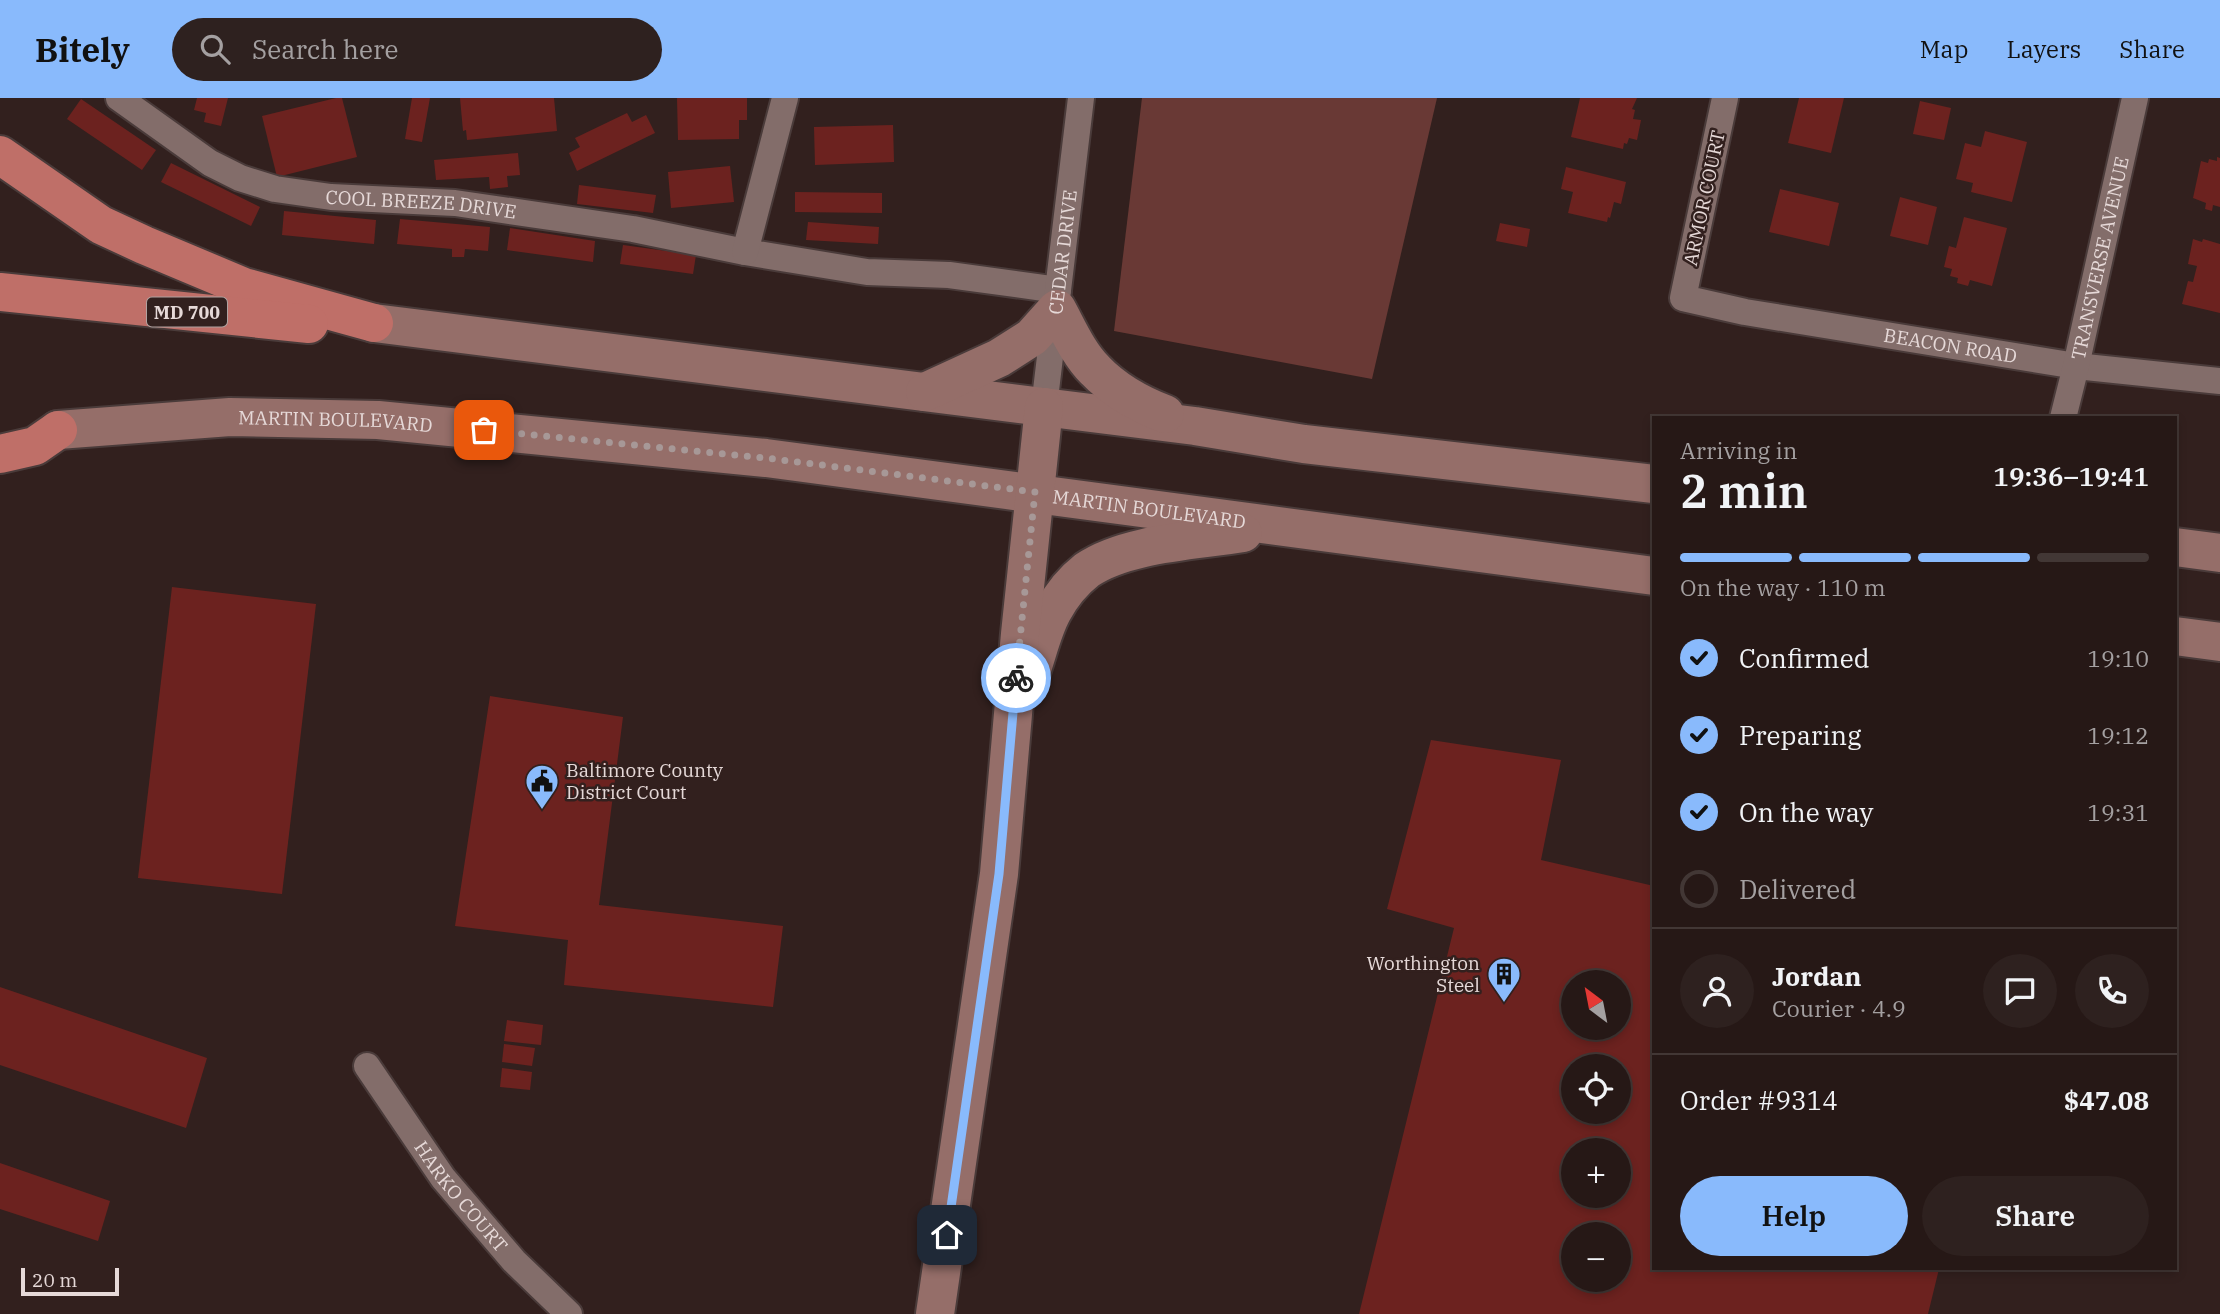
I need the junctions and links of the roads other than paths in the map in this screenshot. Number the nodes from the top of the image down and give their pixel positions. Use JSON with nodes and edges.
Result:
{"nodes":[{"id":1,"x":119,"y":98,"type":"edge"},
{"id":2,"x":785,"y":98,"type":"edge"},
{"id":3,"x":1081,"y":98,"type":"edge"},
{"id":4,"x":1725,"y":98,"type":"edge"},
{"id":5,"x":2135,"y":98,"type":"edge"},
{"id":6,"x":0,"y":155,"type":"edge"},
{"id":7,"x":745,"y":252,"type":"junction"},
{"id":8,"x":0,"y":292,"type":"edge"},
{"id":9,"x":1682,"y":298,"type":"joint"},
{"id":10,"x":1057,"y":299,"type":"junction"},
{"id":11,"x":374,"y":323,"type":"junction"},
{"id":12,"x":2076,"y":366,"type":"junction"},
{"id":13,"x":2220,"y":381,"type":"edge"},
{"id":14,"x":925,"y":392,"type":"junction"},
{"id":15,"x":1044,"y":407,"type":"junction"},
{"id":16,"x":2064,"y":416,"type":"edge"},
{"id":17,"x":1195,"y":426,"type":"junction"},
{"id":18,"x":58,"y":430,"type":"junction"},
{"id":19,"x":0,"y":436,"type":"edge"},
{"id":20,"x":0,"y":454,"type":"edge"},
{"id":21,"x":1652,"y":484,"type":"edge"},
{"id":22,"x":1035,"y":492,"type":"junction"},
{"id":23,"x":1284,"y":527,"type":"junction"},
{"id":24,"x":2177,"y":547,"type":"edge"},
{"id":25,"x":2220,"y":554,"type":"edge"},
{"id":26,"x":1652,"y":576,"type":"edge"},
{"id":27,"x":2177,"y":636,"type":"edge"},
{"id":28,"x":2220,"y":642,"type":"edge"},
{"id":29,"x":1012,"y":727,"type":"junction"},
{"id":30,"x":367,"y":1066,"type":"dead end"},
{"id":31,"x":569,"y":1314,"type":"edge"},
{"id":32,"x":935,"y":1314,"type":"edge"}],
"edges":[{"from":1,"to":7,"type":"street","name":"COOL BREEZE DRIVE"},
{"from":2,"to":7,"type":"street"},
{"from":3,"to":10,"type":"street","name":"CEDAR DRIVE"},
{"from":4,"to":9,"type":"street","name":"ARMOR COURT"},
{"from":5,"to":12,"type":"street","name":"TRANSVERSE AVENUE"},
{"from":6,"to":11,"type":"highway"},
{"from":7,"to":10,"type":"street","name":"COOL BREEZE DRIVE"},
{"from":8,"to":11,"type":"highway","number":"MD 700"},
{"from":9,"to":12,"type":"street","name":"BEACON ROAD"},
{"from":10,"to":14,"type":"main road"},
{"from":10,"to":15,"type":"street","name":"CEDAR DRIVE"},
{"from":10,"to":17,"type":"main road"},
{"from":11,"to":14,"type":"main road","number":"MD 700"},
{"from":12,"to":13,"type":"street","name":"BEACON ROAD"},
{"from":12,"to":16,"type":"street","name":"TRANSVERSE AVENUE"},
{"from":14,"to":15,"type":"main road","number":"MD 700"},
{"from":15,"to":17,"type":"main road","number":"MD 700"},
{"from":15,"to":22,"type":"main road"},
{"from":17,"to":21,"type":"main road","number":"MD 700"},
{"from":18,"to":19,"type":"highway"},
{"from":18,"to":20,"type":"highway"},
{"from":18,"to":22,"type":"main road","name":"MARTIN BOULEVARD"},
{"from":22,"to":23,"type":"main road","name":"MARTIN BOULEVARD"},
{"from":22,"to":29,"type":"main road"},
{"from":23,"to":26,"type":"main road","name":"MARTIN BOULEVARD"},
{"from":23,"to":29,"type":"main road"},
{"from":24,"to":25,"type":"main road"},
{"from":27,"to":28,"type":"main road"},
{"from":29,"to":32,"type":"main road"},
{"from":30,"to":31,"type":"street","name":"HARKO COURT"}]}
